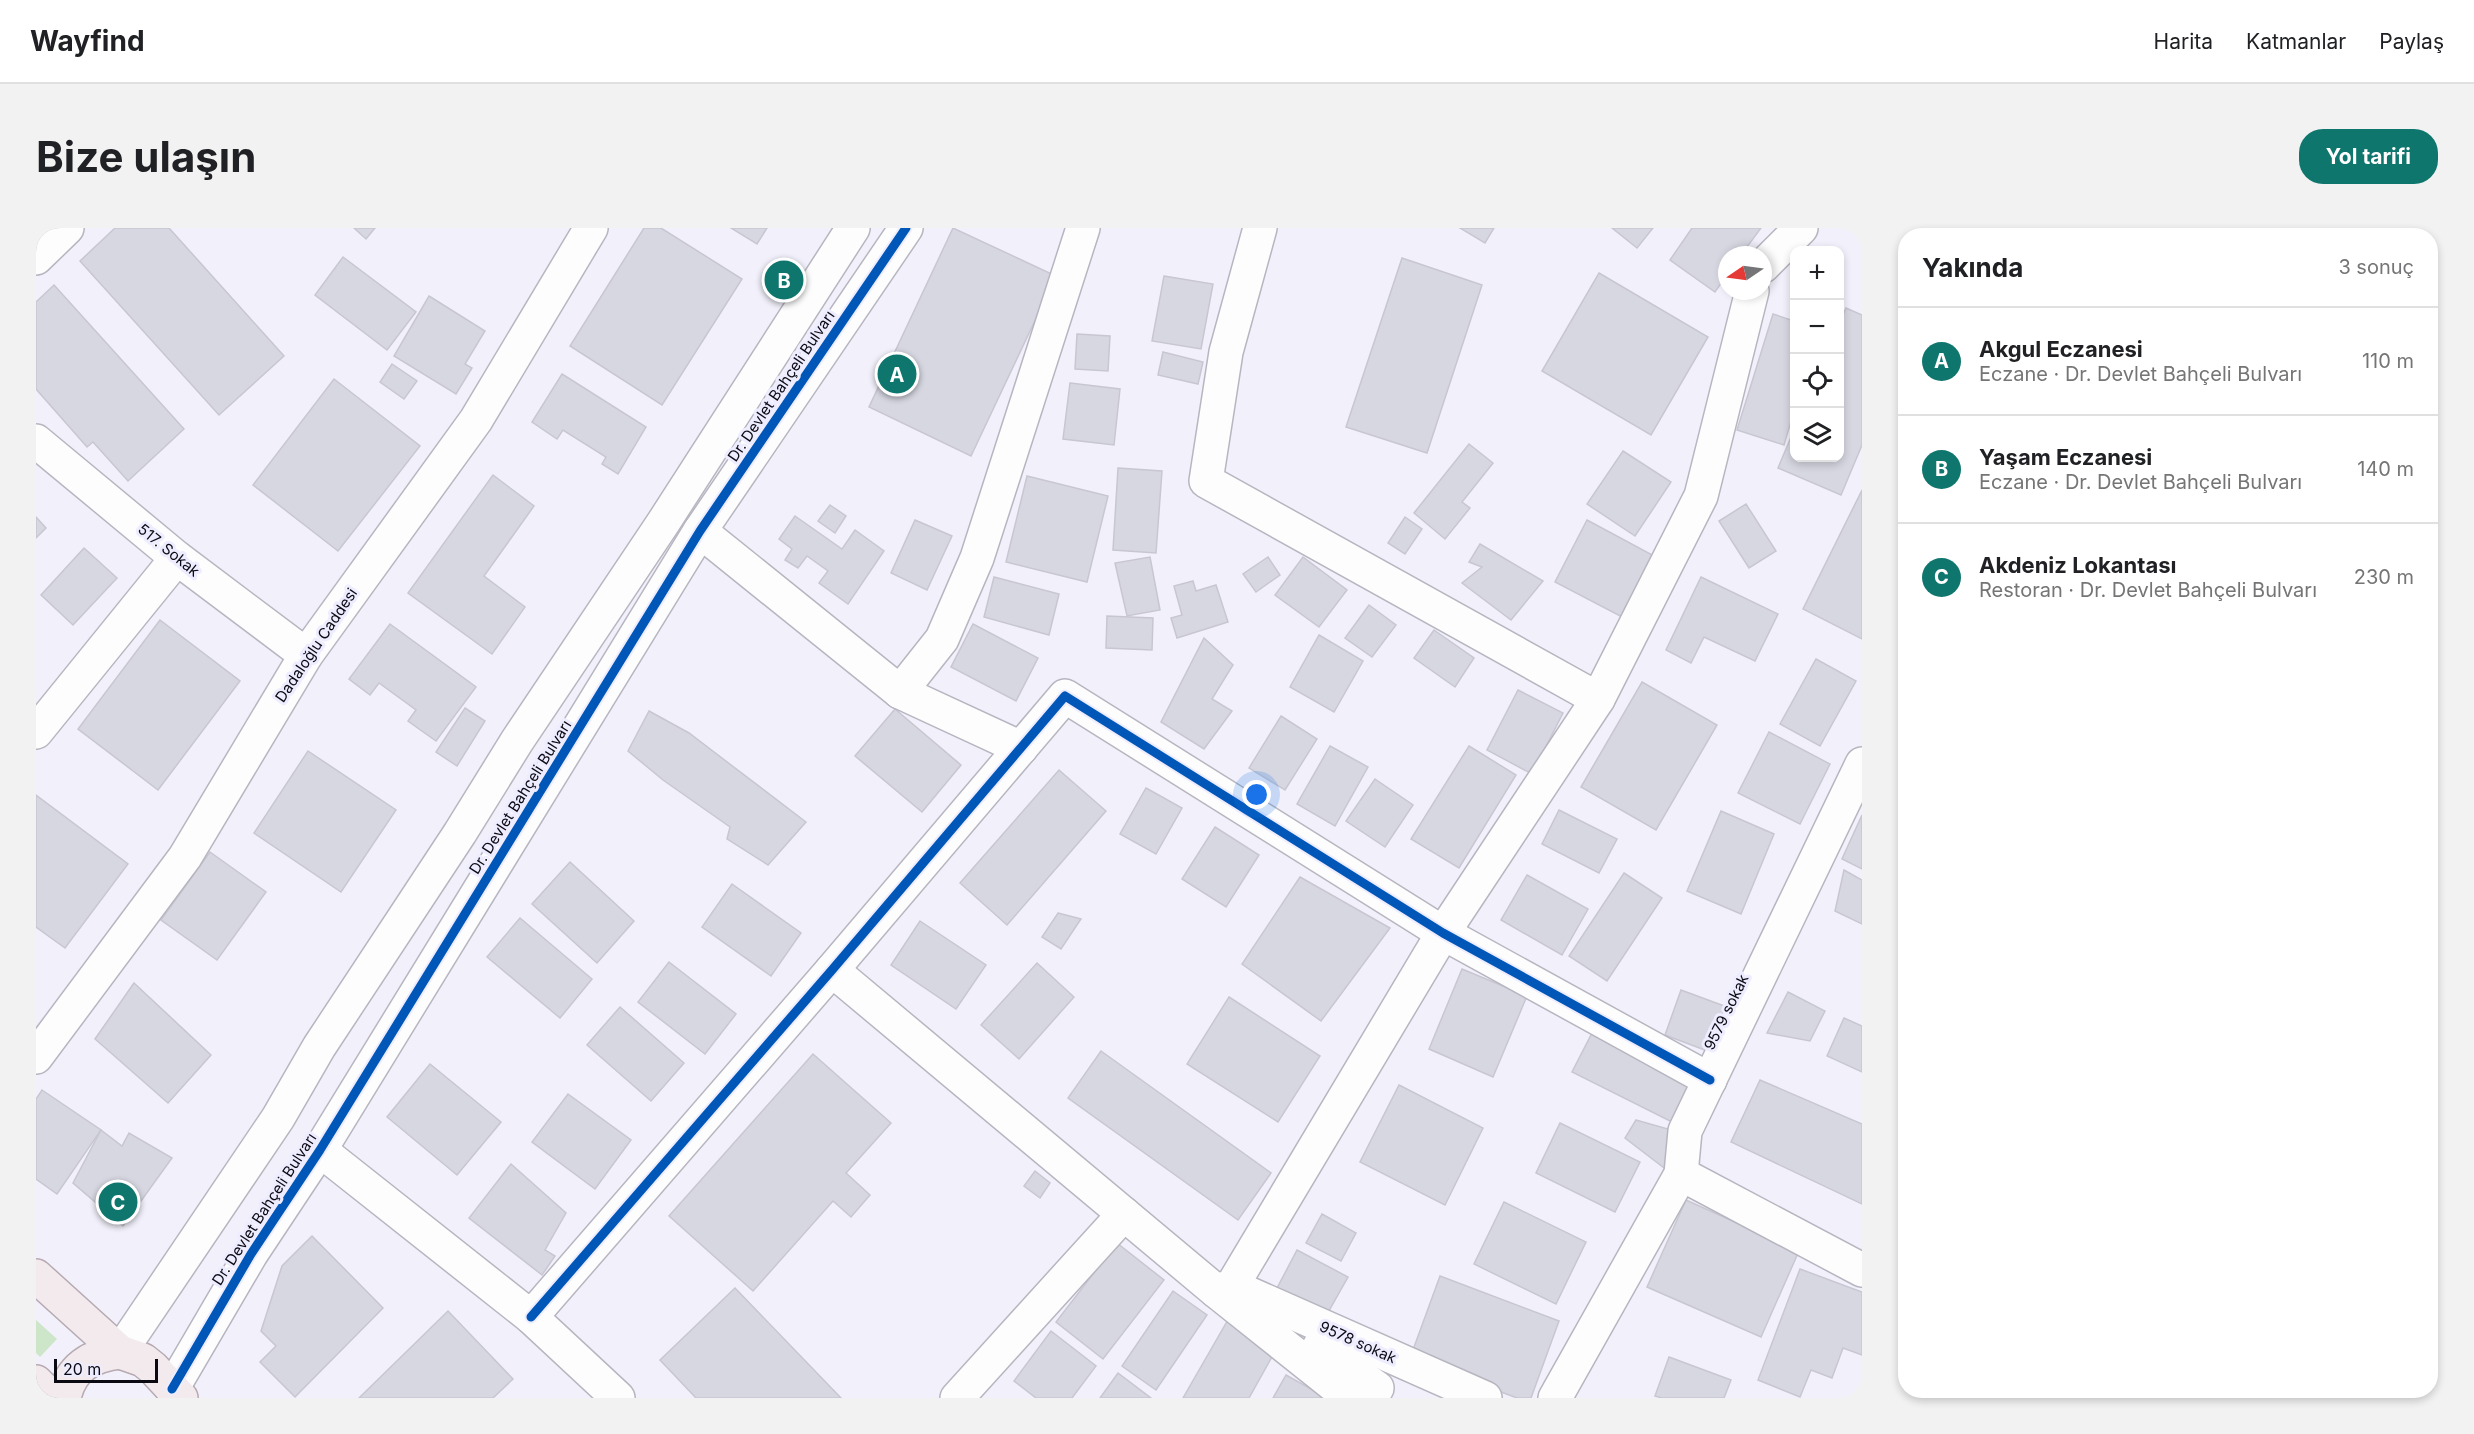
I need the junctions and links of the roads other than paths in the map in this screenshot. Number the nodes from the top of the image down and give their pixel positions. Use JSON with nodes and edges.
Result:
{"nodes":[{"id":1,"x":67,"y":228,"type":"edge"},
{"id":2,"x":591,"y":228,"type":"edge"},
{"id":3,"x":853,"y":228,"type":"edge"},
{"id":4,"x":906,"y":228,"type":"edge"},
{"id":5,"x":1083,"y":228,"type":"edge"},
{"id":6,"x":1260,"y":228,"type":"edge"},
{"id":7,"x":1801,"y":228,"type":"edge"},
{"id":8,"x":1772,"y":257,"type":"edge"},
{"id":9,"x":36,"y":258,"type":"edge"},
{"id":10,"x":1750,"y":300,"type":"edge"},
{"id":11,"x":36,"y":441,"type":"edge"},
{"id":12,"x":700,"y":531,"type":"junction"},
{"id":13,"x":177,"y":558,"type":"junction"},
{"id":14,"x":306,"y":655,"type":"junction"},
{"id":15,"x":900,"y":692,"type":"junction"},
{"id":16,"x":1598,"y":699,"type":"junction"},
{"id":17,"x":36,"y":732,"type":"edge"},
{"id":18,"x":1021,"y":748,"type":"junction"},
{"id":19,"x":1862,"y":764,"type":"edge"},
{"id":20,"x":1443,"y":933,"type":"junction"},
{"id":21,"x":832,"y":970,"type":"junction"},
{"id":22,"x":36,"y":1057,"type":"edge"},
{"id":23,"x":1710,"y":1080,"type":"junction"},
{"id":24,"x":320,"y":1150,"type":"junction"},
{"id":25,"x":1681,"y":1174,"type":"junction"},
{"id":26,"x":1124,"y":1214,"type":"junction"},
{"id":27,"x":1862,"y":1270,"type":"edge"},
{"id":28,"x":36,"y":1276,"type":"edge"},
{"id":29,"x":1224,"y":1289,"type":"junction"},
{"id":30,"x":531,"y":1317,"type":"junction"},
{"id":31,"x":120,"y":1352,"type":"junction"},
{"id":32,"x":36,"y":1382,"type":"edge"},
{"id":33,"x":168,"y":1388,"type":"edge"},
{"id":34,"x":52,"y":1398,"type":"edge"},
{"id":35,"x":64,"y":1398,"type":"edge"},
{"id":36,"x":618,"y":1398,"type":"edge"},
{"id":37,"x":958,"y":1398,"type":"edge"},
{"id":38,"x":1350,"y":1398,"type":"edge"},
{"id":39,"x":1371,"y":1398,"type":"edge"},
{"id":40,"x":1485,"y":1398,"type":"edge"},
{"id":41,"x":1555,"y":1398,"type":"edge"}],
"edges":[{"from":1,"to":9,"type":"street"},
{"from":2,"to":14,"type":"street","name":"Dadaloğlu Caddesi"},
{"from":3,"to":31,"type":"street","name":"Dr. Devlet Bahçeli Bulvarı"},
{"from":4,"to":12,"type":"street","name":"Dr. Devlet Bahçeli Bulvarı"},
{"from":5,"to":15,"type":"street"},
{"from":6,"to":16,"type":"street"},
{"from":7,"to":8,"type":"street"},
{"from":10,"to":16,"type":"street"},
{"from":11,"to":13,"type":"street","name":"517. Sokak"},
{"from":12,"to":15,"type":"street"},
{"from":12,"to":24,"type":"street","name":"Dr. Devlet Bahçeli Bulvarı"},
{"from":13,"to":14,"type":"street","name":"517. Sokak"},
{"from":13,"to":17,"type":"street"},
{"from":14,"to":22,"type":"street","name":"Dadaloğlu Caddesi"},
{"from":15,"to":18,"type":"street"},
{"from":16,"to":20,"type":"street"},
{"from":18,"to":20,"type":"street"},
{"from":18,"to":21,"type":"street"},
{"from":19,"to":23,"type":"street","name":"9579 sokak"},
{"from":20,"to":23,"type":"street"},
{"from":20,"to":29,"type":"street"},
{"from":21,"to":26,"type":"street"},
{"from":21,"to":30,"type":"street"},
{"from":23,"to":25,"type":"street","name":"9579 sokak"},
{"from":24,"to":30,"type":"street"},
{"from":24,"to":33,"type":"street","name":"Dr. Devlet Bahçeli Bulvarı"},
{"from":25,"to":27,"type":"street"},
{"from":25,"to":41,"type":"street","name":"9579 sokak"},
{"from":26,"to":29,"type":"street"},
{"from":26,"to":37,"type":"street"},
{"from":28,"to":31,"type":"main road"},
{"from":29,"to":38,"type":"street"},
{"from":29,"to":39,"type":"street"},
{"from":29,"to":40,"type":"street","name":"9578 sokak"},
{"from":30,"to":36,"type":"street"},
{"from":31,"to":33,"type":"main road"},
{"from":31,"to":35,"type":"main road"},
{"from":32,"to":34,"type":"main road"}]}
